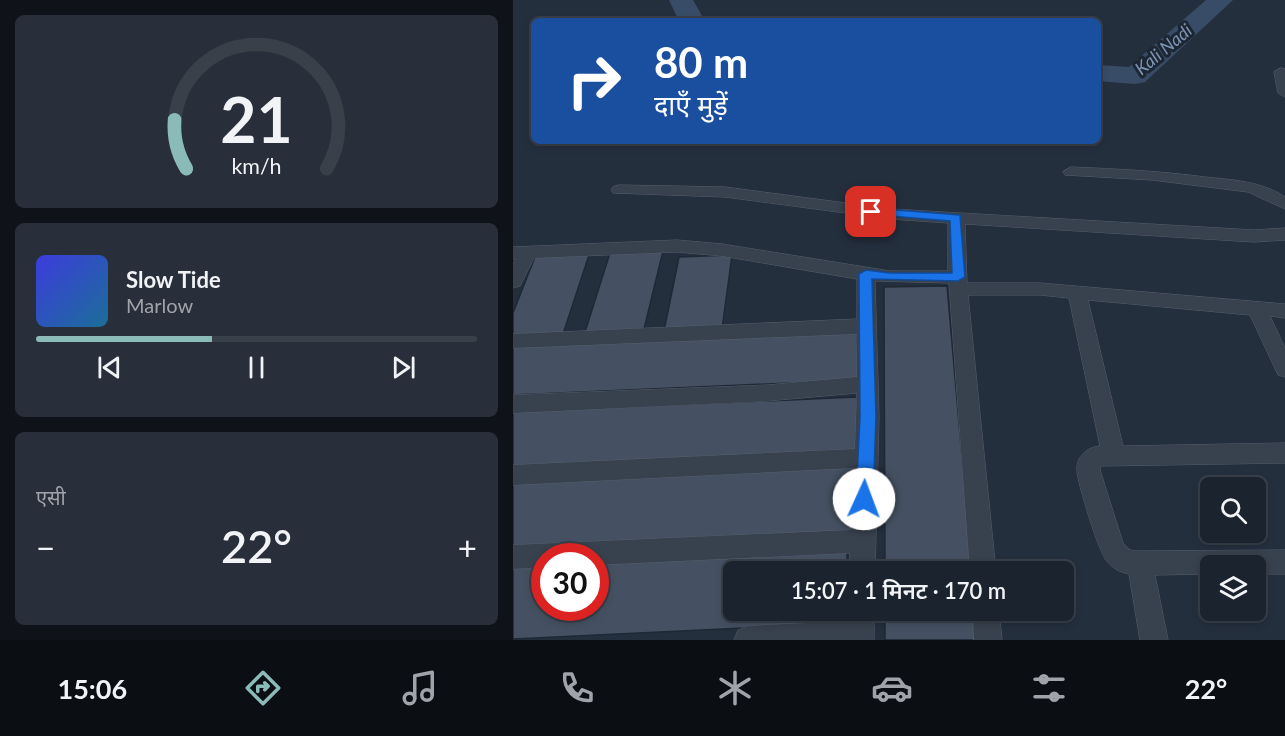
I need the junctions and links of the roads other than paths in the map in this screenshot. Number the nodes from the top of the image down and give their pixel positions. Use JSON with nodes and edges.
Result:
{"nodes":[{"id":1,"x":1281,"y":72,"type":"dead end"},
{"id":2,"x":1285,"y":93,"type":"edge"},
{"id":3,"x":1071,"y":172,"type":"dead end"},
{"id":4,"x":619,"y":190,"type":"dead end"},
{"id":5,"x":1285,"y":204,"type":"edge"},
{"id":6,"x":956,"y":218,"type":"junction"},
{"id":7,"x":1285,"y":234,"type":"edge"},
{"id":8,"x":521,"y":253,"type":"edge"},
{"id":9,"x":866,"y":274,"type":"junction"},
{"id":10,"x":513,"y":282,"type":"edge"},
{"id":11,"x":959,"y":283,"type":"junction"},
{"id":12,"x":1077,"y":292,"type":"junction"},
{"id":13,"x":1257,"y":310,"type":"junction"},
{"id":14,"x":1285,"y":311,"type":"edge"},
{"id":15,"x":866,"y":326,"type":"junction"},
{"id":16,"x":513,"y":341,"type":"edge"},
{"id":17,"x":1285,"y":369,"type":"edge"},
{"id":18,"x":867,"y":384,"type":"junction"},
{"id":19,"x":513,"y":404,"type":"edge"},
{"id":20,"x":1285,"y":453,"type":"edge"},
{"id":21,"x":1113,"y":454,"type":"junction"},
{"id":22,"x":866,"y":458,"type":"junction"},
{"id":23,"x":513,"y":475,"type":"edge"},
{"id":24,"x":863,"y":541,"type":"junction"},
{"id":25,"x":513,"y":557,"type":"edge"},
{"id":26,"x":862,"y":561,"type":"edge"},
{"id":27,"x":982,"y":561,"type":"edge"},
{"id":28,"x":1285,"y":562,"type":"edge"},
{"id":29,"x":1137,"y":563,"type":"junction"},
{"id":30,"x":987,"y":621,"type":"edge"},
{"id":31,"x":860,"y":628,"type":"edge"},
{"id":32,"x":748,"y":640,"type":"edge"},
{"id":33,"x":988,"y":640,"type":"edge"},
{"id":34,"x":1155,"y":640,"type":"edge"}],
"edges":[{"from":1,"to":2,"type":"street"},
{"from":3,"to":5,"type":"street"},
{"from":4,"to":6,"type":"street"},
{"from":6,"to":7,"type":"street"},
{"from":6,"to":11,"type":"street"},
{"from":8,"to":9,"type":"street"},
{"from":8,"to":10,"type":"street"},
{"from":9,"to":11,"type":"street"},
{"from":9,"to":15,"type":"street"},
{"from":11,"to":12,"type":"street"},
{"from":11,"to":27,"type":"street"},
{"from":12,"to":13,"type":"street"},
{"from":12,"to":21,"type":"street"},
{"from":13,"to":14,"type":"street"},
{"from":13,"to":17,"type":"street"},
{"from":15,"to":16,"type":"street"},
{"from":15,"to":18,"type":"street"},
{"from":18,"to":19,"type":"street"},
{"from":18,"to":22,"type":"street"},
{"from":20,"to":21,"type":"street"},
{"from":21,"to":29,"type":"street"},
{"from":22,"to":23,"type":"street"},
{"from":22,"to":24,"type":"street"},
{"from":24,"to":25,"type":"street"},
{"from":24,"to":26,"type":"street"},
{"from":28,"to":29,"type":"street"},
{"from":29,"to":34,"type":"street"},
{"from":30,"to":33,"type":"street"},
{"from":31,"to":32,"type":"street"}]}
